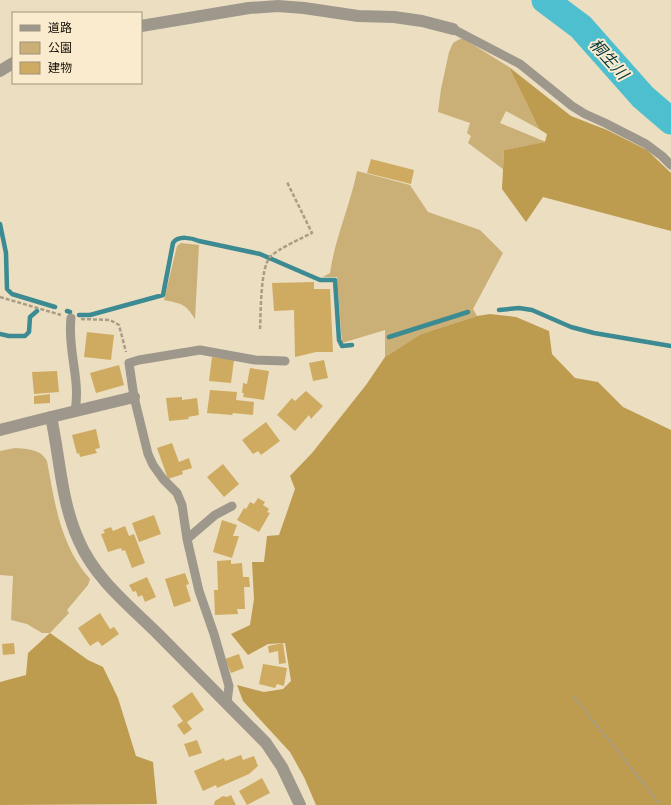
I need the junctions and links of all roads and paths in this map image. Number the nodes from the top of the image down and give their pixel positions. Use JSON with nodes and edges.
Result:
{"nodes":[{"id":1,"x":142,"y":26,"type":"edge"},
{"id":2,"x":453,"y":29,"type":"joint"},
{"id":3,"x":12,"y":64,"type":"edge"},
{"id":4,"x":0,"y":71,"type":"edge"},
{"id":5,"x":671,"y":165,"type":"edge"},
{"id":6,"x":287,"y":182,"type":"dead end"},
{"id":7,"x":71,"y":318,"type":"dead end"},
{"id":8,"x":260,"y":329,"type":"dead end"},
{"id":9,"x":285,"y":361,"type":"dead end"},
{"id":10,"x":134,"y":397,"type":"junction"},
{"id":11,"x":74,"y":411,"type":"junction"},
{"id":12,"x":51,"y":417,"type":"junction"},
{"id":13,"x":0,"y":430,"type":"edge"},
{"id":14,"x":232,"y":506,"type":"dead end"},
{"id":15,"x":187,"y":539,"type":"junction"},
{"id":16,"x":574,"y":697,"type":"dead end"},
{"id":17,"x":227,"y":703,"type":"junction"},
{"id":18,"x":300,"y":805,"type":"edge"},
{"id":19,"x":661,"y":805,"type":"edge"}],
"edges":[{"from":1,"to":2,"type":"street"},
{"from":2,"to":5,"type":"lane"},
{"from":3,"to":4,"type":"street"},
{"from":6,"to":8,"type":"path"},
{"from":7,"to":11,"type":"lane"},
{"from":9,"to":10,"type":"lane"},
{"from":10,"to":11,"type":"street"},
{"from":10,"to":15,"type":"lane"},
{"from":11,"to":12,"type":"street"},
{"from":12,"to":13,"type":"street"},
{"from":12,"to":17,"type":"street"},
{"from":14,"to":15,"type":"lane"},
{"from":15,"to":17,"type":"lane"},
{"from":16,"to":19,"type":"path"},
{"from":17,"to":18,"type":"street"}]}
